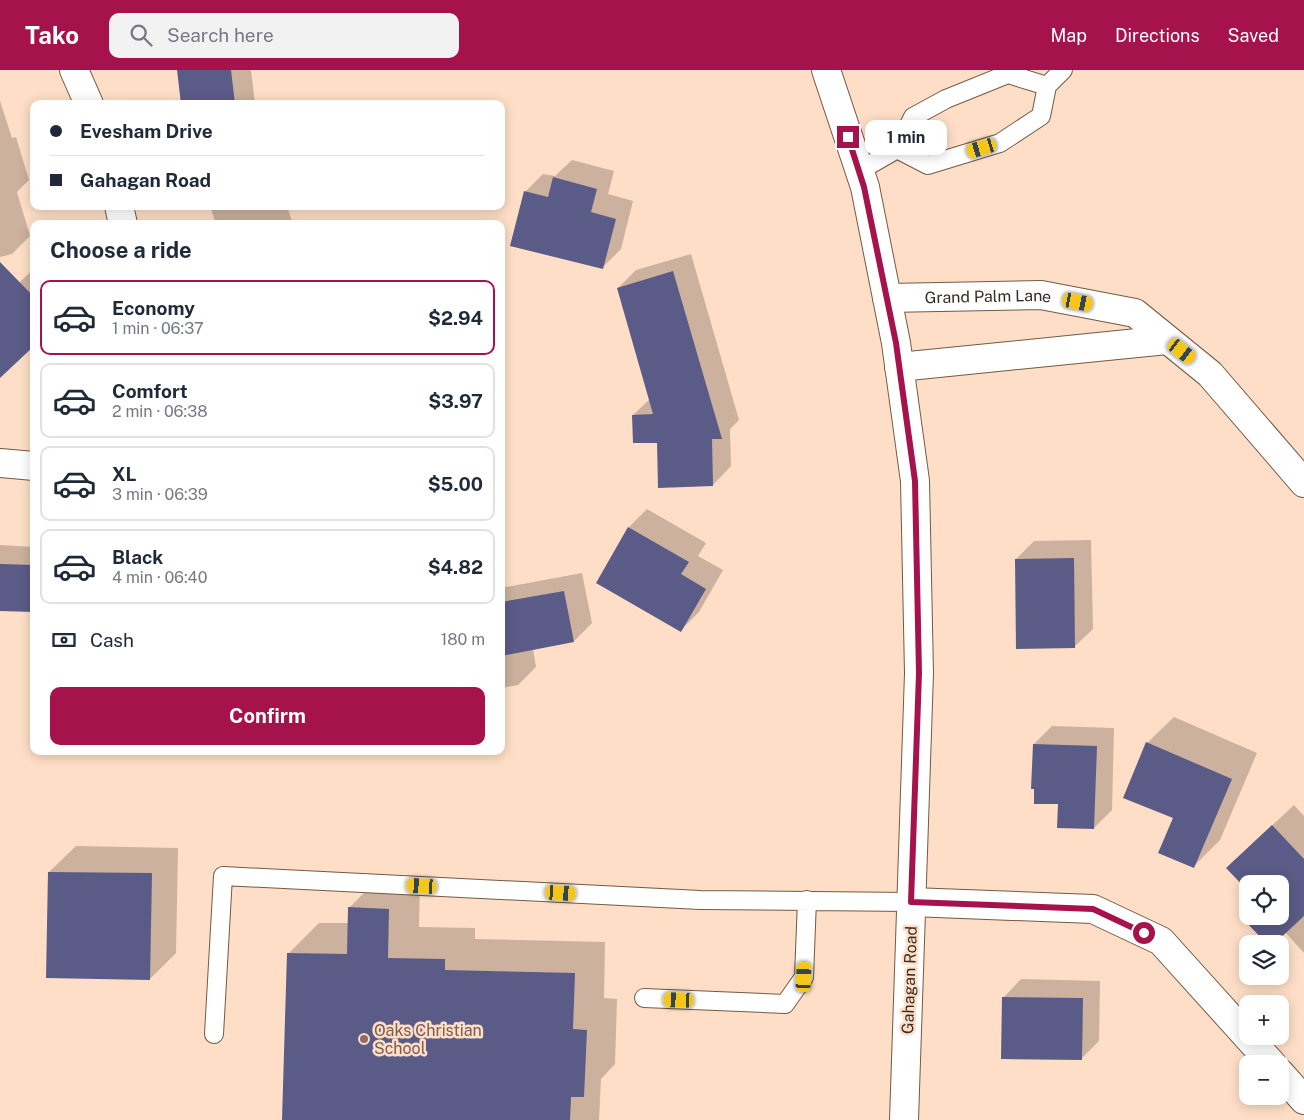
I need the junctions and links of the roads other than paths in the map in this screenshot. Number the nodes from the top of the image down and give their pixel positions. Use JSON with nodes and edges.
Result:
{"nodes":[{"id":1,"x":74,"y":70,"type":"edge"},
{"id":2,"x":826,"y":70,"type":"edge"},
{"id":3,"x":1063,"y":70,"type":"edge"},
{"id":4,"x":1047,"y":86,"type":"junction"},
{"id":5,"x":87,"y":100,"type":"edge"},
{"id":6,"x":897,"y":149,"type":"junction"},
{"id":7,"x":859,"y":171,"type":"junction"},
{"id":8,"x":887,"y":298,"type":"junction"},
{"id":9,"x":1167,"y":340,"type":"junction"},
{"id":10,"x":899,"y":367,"type":"junction"},
{"id":11,"x":0,"y":463,"type":"edge"},
{"id":12,"x":30,"y":466,"type":"edge"},
{"id":13,"x":1304,"y":483,"type":"edge"},
{"id":14,"x":808,"y":900,"type":"junction"},
{"id":15,"x":911,"y":902,"type":"junction"},
{"id":16,"x":644,"y":998,"type":"dead end"},
{"id":17,"x":214,"y":1034,"type":"dead end"},
{"id":18,"x":1264,"y":1055,"type":"edge"},
{"id":19,"x":1289,"y":1083,"type":"edge"},
{"id":20,"x":1304,"y":1100,"type":"edge"},
{"id":21,"x":904,"y":1120,"type":"edge"}],
"edges":[{"from":1,"to":5,"type":"street"},
{"from":2,"to":7,"type":"street","name":"Gahagan Road"},
{"from":3,"to":4,"type":"lane"},
{"from":4,"to":6,"type":"lane"},
{"from":4,"to":6,"type":"lane"},
{"from":6,"to":7,"type":"lane"},
{"from":7,"to":8,"type":"street","name":"Gahagan Road"},
{"from":8,"to":9,"type":"street","name":"Grand Palm Lane"},
{"from":8,"to":10,"type":"street","name":"Gahagan Road"},
{"from":9,"to":10,"type":"street"},
{"from":9,"to":13,"type":"street","name":"Grand Palm Lane"},
{"from":10,"to":15,"type":"street","name":"Gahagan Road"},
{"from":11,"to":12,"type":"street"},
{"from":14,"to":15,"type":"lane"},
{"from":14,"to":16,"type":"lane"},
{"from":14,"to":17,"type":"lane"},
{"from":15,"to":18,"type":"street"},
{"from":15,"to":21,"type":"street","name":"Gahagan Road"},
{"from":19,"to":20,"type":"street"}]}
